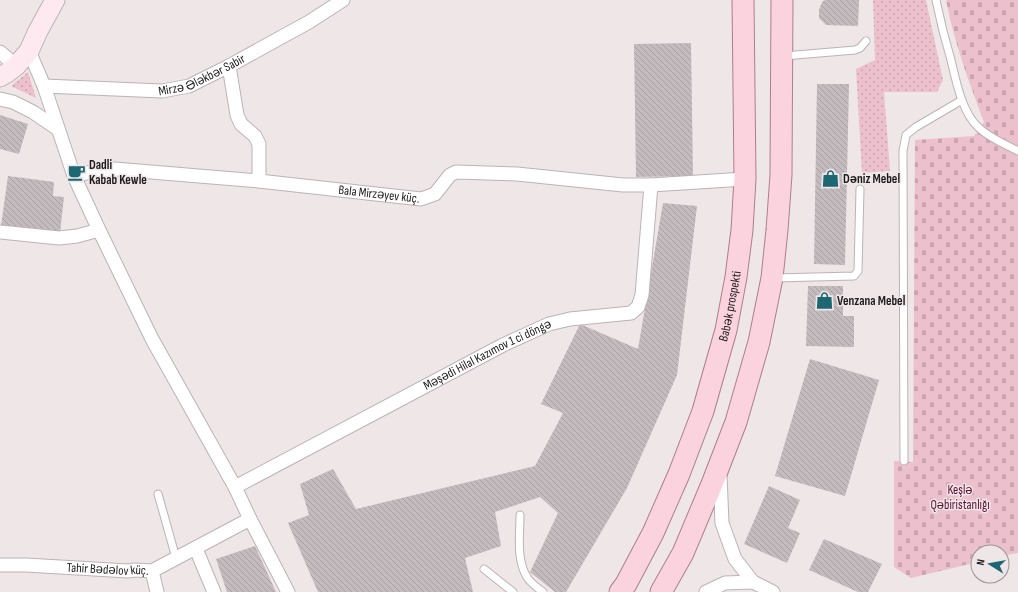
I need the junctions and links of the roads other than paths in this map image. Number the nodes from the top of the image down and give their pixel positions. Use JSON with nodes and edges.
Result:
{"nodes":[{"id":1,"x":55,"y":0,"type":"edge"},
{"id":2,"x":343,"y":0,"type":"edge"},
{"id":3,"x":743,"y":0,"type":"edge"},
{"id":4,"x":782,"y":0,"type":"edge"},
{"id":5,"x":936,"y":0,"type":"edge"},
{"id":6,"x":866,"y":41,"type":"dead end"},
{"id":7,"x":29,"y":51,"type":"junction"},
{"id":8,"x":0,"y":52,"type":"edge"},
{"id":9,"x":782,"y":56,"type":"junction"},
{"id":10,"x":16,"y":66,"type":"junction"},
{"id":11,"x":229,"y":66,"type":"junction"},
{"id":12,"x":0,"y":77,"type":"edge"},
{"id":13,"x":44,"y":86,"type":"junction"},
{"id":14,"x":0,"y":98,"type":"edge"},
{"id":15,"x":962,"y":100,"type":"junction"},
{"id":16,"x":58,"y":129,"type":"junction"},
{"id":17,"x":1018,"y":151,"type":"edge"},
{"id":18,"x":74,"y":176,"type":"junction"},
{"id":19,"x":745,"y":179,"type":"junction"},
{"id":20,"x":259,"y":181,"type":"junction"},
{"id":21,"x":651,"y":185,"type":"junction"},
{"id":22,"x":860,"y":189,"type":"dead end"},
{"id":23,"x":98,"y":230,"type":"junction"},
{"id":24,"x":0,"y":232,"type":"edge"},
{"id":25,"x":772,"y":278,"type":"junction"},
{"id":26,"x":904,"y":461,"type":"dead end"},
{"id":27,"x":719,"y":466,"type":"junction"},
{"id":28,"x":235,"y":487,"type":"junction"},
{"id":29,"x":158,"y":494,"type":"dead end"},
{"id":30,"x":520,"y":515,"type":"dead end"},
{"id":31,"x":250,"y":519,"type":"junction"},
{"id":32,"x":196,"y":549,"type":"junction"},
{"id":33,"x":176,"y":558,"type":"junction"},
{"id":34,"x":0,"y":565,"type":"edge"},
{"id":35,"x":484,"y":569,"type":"dead end"},
{"id":36,"x":152,"y":571,"type":"junction"},
{"id":37,"x":753,"y":582,"type":"junction"},
{"id":38,"x":157,"y":592,"type":"edge"},
{"id":39,"x":214,"y":592,"type":"edge"},
{"id":40,"x":288,"y":592,"type":"edge"},
{"id":41,"x":513,"y":592,"type":"edge"},
{"id":42,"x":543,"y":592,"type":"edge"},
{"id":43,"x":620,"y":592,"type":"edge"},
{"id":44,"x":661,"y":592,"type":"edge"},
{"id":45,"x":706,"y":592,"type":"edge"},
{"id":46,"x":773,"y":592,"type":"edge"}],
"edges":[{"from":1,"to":7,"type":"street"},
{"from":2,"to":11,"type":"street","name":"Mirzə Ələkbər Sabir"},
{"from":3,"to":19,"type":"main road","name":"Babək prospekti"},
{"from":4,"to":9,"type":"main road"},
{"from":5,"to":15,"type":"lane"},
{"from":6,"to":9,"type":"lane"},
{"from":7,"to":10,"type":"street"},
{"from":7,"to":13,"type":"street"},
{"from":8,"to":10,"type":"street"},
{"from":9,"to":25,"type":"main road"},
{"from":10,"to":12,"type":"street"},
{"from":11,"to":13,"type":"street","name":"Mirzə Ələkbər Sabir"},
{"from":11,"to":20,"type":"street"},
{"from":13,"to":16,"type":"street"},
{"from":14,"to":16,"type":"street"},
{"from":15,"to":17,"type":"lane"},
{"from":15,"to":26,"type":"lane"},
{"from":16,"to":18,"type":"street"},
{"from":18,"to":20,"type":"street","name":"Bala Mirzəyev küç."},
{"from":18,"to":23,"type":"street"},
{"from":19,"to":21,"type":"street","name":"Bala Mirzəyev küç."},
{"from":19,"to":43,"type":"main road","name":"Babək prospekti"},
{"from":20,"to":21,"type":"street","name":"Bala Mirzəyev küç."},
{"from":21,"to":28,"type":"street","name":"Məşədi Hilal Kazımov 1 ci döngə"},
{"from":22,"to":25,"type":"lane"},
{"from":23,"to":24,"type":"street"},
{"from":23,"to":28,"type":"street"},
{"from":25,"to":27,"type":"main road"},
{"from":27,"to":37,"type":"street"},
{"from":27,"to":44,"type":"main road"},
{"from":28,"to":31,"type":"street"},
{"from":29,"to":33,"type":"lane"},
{"from":30,"to":42,"type":"lane"},
{"from":31,"to":32,"type":"street","name":"Tahir Bədəlov küç."},
{"from":31,"to":40,"type":"street"},
{"from":32,"to":33,"type":"street","name":"Tahir Bədəlov küç."},
{"from":32,"to":39,"type":"street"},
{"from":33,"to":36,"type":"street","name":"Tahir Bədəlov küç."},
{"from":34,"to":36,"type":"street","name":"Tahir Bədəlov küç."},
{"from":35,"to":41,"type":"lane"},
{"from":36,"to":38,"type":"street"},
{"from":37,"to":45,"type":"street"},
{"from":37,"to":46,"type":"street"}]}
